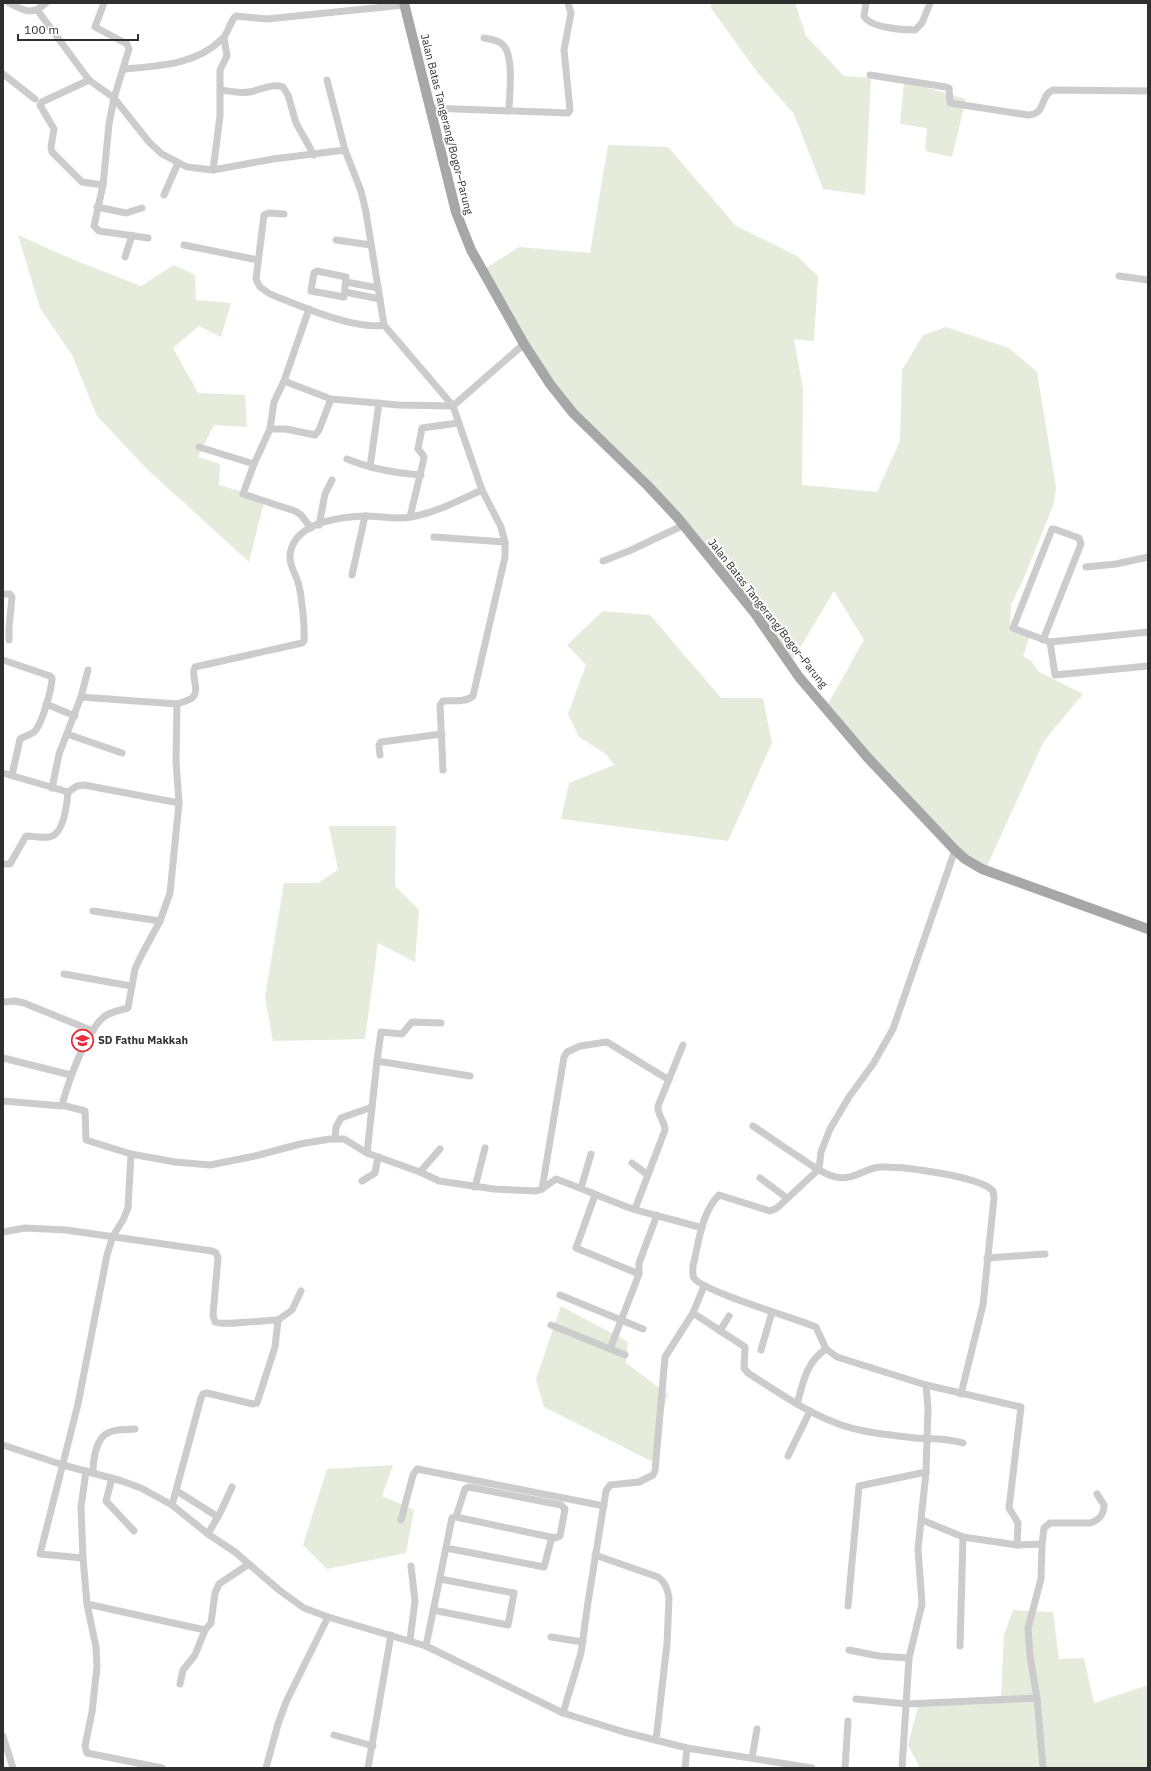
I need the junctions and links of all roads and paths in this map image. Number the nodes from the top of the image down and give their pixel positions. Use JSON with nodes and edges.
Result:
{"nodes":[{"id":1,"x":9,"y":3,"type":"edge"},
{"id":2,"x":46,"y":3,"type":"edge"},
{"id":3,"x":104,"y":3,"type":"edge"},
{"id":4,"x":568,"y":3,"type":"edge"},
{"id":5,"x":866,"y":3,"type":"edge"},
{"id":6,"x":930,"y":3,"type":"edge"},
{"id":7,"x":404,"y":4,"type":"edge"},
{"id":8,"x":38,"y":11,"type":"junction"},
{"id":9,"x":224,"y":38,"type":"junction"},
{"id":10,"x":484,"y":38,"type":"dead end"},
{"id":11,"x":124,"y":69,"type":"junction"},
{"id":12,"x":3,"y":74,"type":"edge"},
{"id":13,"x":870,"y":75,"type":"dead end"},
{"id":14,"x":89,"y":80,"type":"junction"},
{"id":15,"x":327,"y":80,"type":"dead end"},
{"id":16,"x":221,"y":90,"type":"junction"},
{"id":17,"x":1148,"y":91,"type":"edge"},
{"id":18,"x":114,"y":98,"type":"junction"},
{"id":19,"x":35,"y":99,"type":"dead end"},
{"id":20,"x":430,"y":108,"type":"junction"},
{"id":21,"x":509,"y":111,"type":"junction"},
{"id":22,"x":345,"y":150,"type":"junction"},
{"id":23,"x":314,"y":155,"type":"junction"},
{"id":24,"x":178,"y":163,"type":"junction"},
{"id":25,"x":214,"y":170,"type":"junction"},
{"id":26,"x":103,"y":185,"type":"junction"},
{"id":27,"x":164,"y":195,"type":"dead end"},
{"id":28,"x":97,"y":207,"type":"junction"},
{"id":29,"x":142,"y":208,"type":"dead end"},
{"id":30,"x":284,"y":214,"type":"dead end"},
{"id":31,"x":132,"y":235,"type":"junction"},
{"id":32,"x":148,"y":238,"type":"dead end"},
{"id":33,"x":336,"y":240,"type":"dead end"},
{"id":34,"x":371,"y":245,"type":"junction"},
{"id":35,"x":184,"y":246,"type":"dead end"},
{"id":36,"x":125,"y":257,"type":"dead end"},
{"id":37,"x":258,"y":260,"type":"junction"},
{"id":38,"x":1118,"y":276,"type":"dead end"},
{"id":39,"x":1148,"y":280,"type":"edge"},
{"id":40,"x":346,"y":282,"type":"junction"},
{"id":41,"x":378,"y":288,"type":"junction"},
{"id":42,"x":345,"y":292,"type":"junction"},
{"id":43,"x":380,"y":299,"type":"junction"},
{"id":44,"x":309,"y":309,"type":"junction"},
{"id":45,"x":384,"y":325,"type":"junction"},
{"id":46,"x":524,"y":344,"type":"junction"},
{"id":47,"x":284,"y":381,"type":"junction"},
{"id":48,"x":331,"y":398,"type":"junction"},
{"id":49,"x":379,"y":403,"type":"junction"},
{"id":50,"x":453,"y":406,"type":"junction"},
{"id":51,"x":458,"y":423,"type":"junction"},
{"id":52,"x":270,"y":429,"type":"junction"},
{"id":53,"x":199,"y":448,"type":"dead end"},
{"id":54,"x":347,"y":459,"type":"dead end"},
{"id":55,"x":254,"y":464,"type":"junction"},
{"id":56,"x":370,"y":467,"type":"junction"},
{"id":57,"x":421,"y":475,"type":"junction"},
{"id":58,"x":332,"y":480,"type":"dead end"},
{"id":59,"x":482,"y":490,"type":"junction"},
{"id":60,"x":365,"y":516,"type":"junction"},
{"id":61,"x":410,"y":518,"type":"junction"},
{"id":62,"x":319,"y":524,"type":"junction"},
{"id":63,"x":684,"y":525,"type":"junction"},
{"id":64,"x":311,"y":528,"type":"junction"},
{"id":65,"x":434,"y":537,"type":"dead end"},
{"id":66,"x":505,"y":542,"type":"junction"},
{"id":67,"x":1148,"y":557,"type":"edge"},
{"id":68,"x":603,"y":561,"type":"dead end"},
{"id":69,"x":1086,"y":567,"type":"dead end"},
{"id":70,"x":352,"y":575,"type":"dead end"},
{"id":71,"x":3,"y":594,"type":"edge"},
{"id":72,"x":1148,"y":632,"type":"edge"},
{"id":73,"x":10,"y":640,"type":"dead end"},
{"id":74,"x":1047,"y":641,"type":"junction"},
{"id":75,"x":3,"y":660,"type":"edge"},
{"id":76,"x":1148,"y":666,"type":"edge"},
{"id":77,"x":88,"y":670,"type":"dead end"},
{"id":78,"x":81,"y":697,"type":"junction"},
{"id":79,"x":46,"y":704,"type":"junction"},
{"id":80,"x":177,"y":704,"type":"junction"},
{"id":81,"x":75,"y":716,"type":"junction"},
{"id":82,"x":67,"y":734,"type":"junction"},
{"id":83,"x":442,"y":734,"type":"junction"},
{"id":84,"x":122,"y":753,"type":"dead end"},
{"id":85,"x":380,"y":755,"type":"dead end"},
{"id":86,"x":443,"y":770,"type":"dead end"},
{"id":87,"x":3,"y":773,"type":"edge"},
{"id":88,"x":12,"y":775,"type":"junction"},
{"id":89,"x":52,"y":788,"type":"junction"},
{"id":90,"x":68,"y":792,"type":"junction"},
{"id":91,"x":178,"y":803,"type":"junction"},
{"id":92,"x":955,"y":850,"type":"junction"},
{"id":93,"x":3,"y":864,"type":"edge"},
{"id":94,"x":93,"y":911,"type":"dead end"},
{"id":95,"x":160,"y":921,"type":"junction"},
{"id":96,"x":1148,"y":929,"type":"edge"},
{"id":97,"x":64,"y":974,"type":"dead end"},
{"id":98,"x":132,"y":986,"type":"junction"},
{"id":99,"x":3,"y":1002,"type":"edge"},
{"id":100,"x":441,"y":1023,"type":"dead end"},
{"id":101,"x":93,"y":1031,"type":"junction"},
{"id":102,"x":683,"y":1045,"type":"dead end"},
{"id":103,"x":3,"y":1058,"type":"edge"},
{"id":104,"x":377,"y":1062,"type":"junction"},
{"id":105,"x":71,"y":1075,"type":"junction"},
{"id":106,"x":470,"y":1076,"type":"dead end"},
{"id":107,"x":669,"y":1080,"type":"junction"},
{"id":108,"x":3,"y":1101,"type":"edge"},
{"id":109,"x":62,"y":1106,"type":"junction"},
{"id":110,"x":372,"y":1107,"type":"junction"},
{"id":111,"x":753,"y":1126,"type":"dead end"},
{"id":112,"x":335,"y":1139,"type":"junction"},
{"id":113,"x":485,"y":1148,"type":"dead end"},
{"id":114,"x":440,"y":1149,"type":"dead end"},
{"id":115,"x":367,"y":1153,"type":"junction"},
{"id":116,"x":131,"y":1154,"type":"junction"},
{"id":117,"x":591,"y":1154,"type":"dead end"},
{"id":118,"x":378,"y":1158,"type":"junction"},
{"id":119,"x":632,"y":1164,"type":"dead end"},
{"id":120,"x":818,"y":1169,"type":"junction"},
{"id":121,"x":420,"y":1172,"type":"junction"},
{"id":122,"x":648,"y":1175,"type":"junction"},
{"id":123,"x":760,"y":1178,"type":"dead end"},
{"id":124,"x":362,"y":1181,"type":"dead end"},
{"id":125,"x":475,"y":1187,"type":"junction"},
{"id":126,"x":581,"y":1188,"type":"junction"},
{"id":127,"x":542,"y":1189,"type":"junction"},
{"id":128,"x":594,"y":1195,"type":"junction"},
{"id":129,"x":787,"y":1198,"type":"junction"},
{"id":130,"x":634,"y":1209,"type":"junction"},
{"id":131,"x":656,"y":1215,"type":"junction"},
{"id":132,"x":702,"y":1228,"type":"junction"},
{"id":133,"x":3,"y":1232,"type":"edge"},
{"id":134,"x":113,"y":1236,"type":"junction"},
{"id":135,"x":1045,"y":1254,"type":"dead end"},
{"id":136,"x":987,"y":1258,"type":"junction"},
{"id":137,"x":639,"y":1274,"type":"junction"},
{"id":138,"x":704,"y":1286,"type":"junction"},
{"id":139,"x":301,"y":1291,"type":"dead end"},
{"id":140,"x":560,"y":1295,"type":"dead end"},
{"id":141,"x":772,"y":1312,"type":"junction"},
{"id":142,"x":693,"y":1313,"type":"junction"},
{"id":143,"x":729,"y":1316,"type":"dead end"},
{"id":144,"x":278,"y":1320,"type":"junction"},
{"id":145,"x":621,"y":1320,"type":"junction"},
{"id":146,"x":551,"y":1325,"type":"dead end"},
{"id":147,"x":643,"y":1329,"type":"dead end"},
{"id":148,"x":720,"y":1331,"type":"junction"},
{"id":149,"x":610,"y":1349,"type":"junction"},
{"id":150,"x":826,"y":1349,"type":"junction"},
{"id":151,"x":761,"y":1350,"type":"dead end"},
{"id":152,"x":625,"y":1355,"type":"dead end"},
{"id":153,"x":926,"y":1385,"type":"junction"},
{"id":154,"x":961,"y":1394,"type":"junction"},
{"id":155,"x":797,"y":1404,"type":"junction"},
{"id":156,"x":810,"y":1411,"type":"junction"},
{"id":157,"x":135,"y":1429,"type":"dead end"},
{"id":158,"x":927,"y":1438,"type":"junction"},
{"id":159,"x":963,"y":1443,"type":"dead end"},
{"id":160,"x":3,"y":1445,"type":"edge"},
{"id":161,"x":788,"y":1456,"type":"dead end"},
{"id":162,"x":63,"y":1465,"type":"junction"},
{"id":163,"x":89,"y":1472,"type":"junction"},
{"id":164,"x":926,"y":1472,"type":"junction"},
{"id":165,"x":112,"y":1478,"type":"junction"},
{"id":166,"x":232,"y":1487,"type":"dead end"},
{"id":167,"x":177,"y":1491,"type":"junction"},
{"id":168,"x":1097,"y":1494,"type":"dead end"},
{"id":169,"x":172,"y":1505,"type":"junction"},
{"id":170,"x":604,"y":1506,"type":"junction"},
{"id":171,"x":218,"y":1516,"type":"junction"},
{"id":172,"x":456,"y":1516,"type":"junction"},
{"id":173,"x":401,"y":1520,"type":"dead end"},
{"id":174,"x":922,"y":1520,"type":"junction"},
{"id":175,"x":134,"y":1531,"type":"dead end"},
{"id":176,"x":208,"y":1534,"type":"junction"},
{"id":177,"x":552,"y":1537,"type":"junction"},
{"id":178,"x":963,"y":1537,"type":"junction"},
{"id":179,"x":1042,"y":1544,"type":"junction"},
{"id":180,"x":1017,"y":1545,"type":"junction"},
{"id":181,"x":446,"y":1548,"type":"junction"},
{"id":182,"x":595,"y":1555,"type":"junction"},
{"id":183,"x":83,"y":1558,"type":"junction"},
{"id":184,"x":249,"y":1564,"type":"junction"},
{"id":185,"x":411,"y":1566,"type":"dead end"},
{"id":186,"x":440,"y":1579,"type":"junction"},
{"id":187,"x":87,"y":1604,"type":"junction"},
{"id":188,"x":848,"y":1606,"type":"dead end"},
{"id":189,"x":433,"y":1610,"type":"junction"},
{"id":190,"x":328,"y":1617,"type":"junction"},
{"id":191,"x":205,"y":1630,"type":"junction"},
{"id":192,"x":391,"y":1635,"type":"junction"},
{"id":193,"x":551,"y":1637,"type":"dead end"},
{"id":194,"x":410,"y":1640,"type":"junction"},
{"id":195,"x":583,"y":1642,"type":"junction"},
{"id":196,"x":426,"y":1646,"type":"junction"},
{"id":197,"x":960,"y":1646,"type":"dead end"},
{"id":198,"x":849,"y":1650,"type":"dead end"},
{"id":199,"x":909,"y":1658,"type":"junction"},
{"id":200,"x":180,"y":1684,"type":"dead end"},
{"id":201,"x":1037,"y":1698,"type":"junction"},
{"id":202,"x":856,"y":1699,"type":"dead end"},
{"id":203,"x":907,"y":1704,"type":"junction"},
{"id":204,"x":563,"y":1713,"type":"junction"},
{"id":205,"x":848,"y":1721,"type":"dead end"},
{"id":206,"x":757,"y":1729,"type":"dead end"},
{"id":207,"x":334,"y":1735,"type":"dead end"},
{"id":208,"x":3,"y":1736,"type":"edge"},
{"id":209,"x":656,"y":1740,"type":"junction"},
{"id":210,"x":373,"y":1746,"type":"junction"},
{"id":211,"x":687,"y":1748,"type":"junction"},
{"id":212,"x":752,"y":1758,"type":"junction"},
{"id":213,"x":13,"y":1768,"type":"edge"},
{"id":214,"x":162,"y":1768,"type":"edge"},
{"id":215,"x":266,"y":1768,"type":"edge"},
{"id":216,"x":368,"y":1768,"type":"edge"},
{"id":217,"x":685,"y":1768,"type":"edge"},
{"id":218,"x":812,"y":1768,"type":"edge"},
{"id":219,"x":844,"y":1768,"type":"edge"},
{"id":220,"x":902,"y":1768,"type":"edge"},
{"id":221,"x":1043,"y":1768,"type":"edge"}],
"edges":[{"from":1,"to":8,"type":"street"},
{"from":2,"to":8,"type":"street"},
{"from":3,"to":11,"type":"street"},
{"from":4,"to":21,"type":"street"},
{"from":5,"to":6,"type":"street"},
{"from":7,"to":9,"type":"street"},
{"from":7,"to":20,"type":"main road","name":"Jalan Batas Tangerang/Bogor–Parung"},
{"from":8,"to":14,"type":"street"},
{"from":9,"to":11,"type":"street"},
{"from":9,"to":16,"type":"street"},
{"from":10,"to":21,"type":"street"},
{"from":11,"to":18,"type":"street"},
{"from":12,"to":19,"type":"street"},
{"from":13,"to":17,"type":"street"},
{"from":14,"to":18,"type":"street"},
{"from":14,"to":26,"type":"street"},
{"from":15,"to":22,"type":"street"},
{"from":16,"to":23,"type":"street"},
{"from":16,"to":25,"type":"street"},
{"from":18,"to":24,"type":"street"},
{"from":18,"to":26,"type":"street"},
{"from":20,"to":21,"type":"street"},
{"from":20,"to":46,"type":"main road","name":"Jalan Batas Tangerang/Bogor–Parung"},
{"from":22,"to":23,"type":"street"},
{"from":22,"to":34,"type":"street"},
{"from":23,"to":25,"type":"street"},
{"from":24,"to":25,"type":"street"},
{"from":24,"to":27,"type":"street"},
{"from":26,"to":28,"type":"street"},
{"from":28,"to":29,"type":"street"},
{"from":28,"to":31,"type":"street"},
{"from":30,"to":37,"type":"street"},
{"from":31,"to":32,"type":"street"},
{"from":31,"to":36,"type":"street"},
{"from":33,"to":34,"type":"street"},
{"from":34,"to":41,"type":"street"},
{"from":35,"to":37,"type":"street"},
{"from":37,"to":44,"type":"street"},
{"from":38,"to":39,"type":"street"},
{"from":40,"to":41,"type":"street"},
{"from":40,"to":42,"type":"street"},
{"from":40,"to":42,"type":"street"},
{"from":41,"to":43,"type":"street"},
{"from":42,"to":43,"type":"street"},
{"from":43,"to":45,"type":"street"},
{"from":44,"to":45,"type":"street"},
{"from":44,"to":47,"type":"street"},
{"from":45,"to":50,"type":"street"},
{"from":46,"to":50,"type":"street"},
{"from":46,"to":63,"type":"main road","name":"Jalan Batas Tangerang/Bogor–Parung"},
{"from":47,"to":48,"type":"street"},
{"from":47,"to":52,"type":"street"},
{"from":48,"to":49,"type":"street"},
{"from":48,"to":52,"type":"street"},
{"from":49,"to":50,"type":"street"},
{"from":49,"to":56,"type":"street"},
{"from":50,"to":51,"type":"street"},
{"from":51,"to":57,"type":"street"},
{"from":51,"to":59,"type":"street"},
{"from":52,"to":55,"type":"street"},
{"from":53,"to":55,"type":"street"},
{"from":54,"to":56,"type":"street"},
{"from":55,"to":64,"type":"street"},
{"from":56,"to":57,"type":"street"},
{"from":57,"to":61,"type":"street"},
{"from":58,"to":62,"type":"street"},
{"from":59,"to":61,"type":"street"},
{"from":59,"to":66,"type":"street"},
{"from":60,"to":61,"type":"street"},
{"from":60,"to":62,"type":"street"},
{"from":60,"to":70,"type":"street"},
{"from":62,"to":64,"type":"street"},
{"from":63,"to":68,"type":"street"},
{"from":63,"to":92,"type":"main road","name":"Jalan Batas Tangerang/Bogor–Parung"},
{"from":64,"to":80,"type":"street"},
{"from":65,"to":66,"type":"street"},
{"from":66,"to":83,"type":"street"},
{"from":67,"to":69,"type":"street"},
{"from":71,"to":73,"type":"street"},
{"from":72,"to":74,"type":"street"},
{"from":74,"to":74,"type":"street"},
{"from":74,"to":76,"type":"street"},
{"from":75,"to":79,"type":"street"},
{"from":77,"to":78,"type":"street"},
{"from":78,"to":80,"type":"street"},
{"from":78,"to":81,"type":"street"},
{"from":79,"to":81,"type":"street"},
{"from":79,"to":88,"type":"street"},
{"from":80,"to":91,"type":"street"},
{"from":81,"to":82,"type":"street"},
{"from":82,"to":84,"type":"street"},
{"from":82,"to":89,"type":"street"},
{"from":83,"to":85,"type":"street"},
{"from":83,"to":86,"type":"street"},
{"from":87,"to":88,"type":"street"},
{"from":88,"to":89,"type":"street"},
{"from":89,"to":90,"type":"street"},
{"from":90,"to":91,"type":"street"},
{"from":90,"to":93,"type":"street"},
{"from":91,"to":95,"type":"street"},
{"from":92,"to":96,"type":"main road","name":"Jalan Batas Tangerang/Bogor–Parung"},
{"from":92,"to":120,"type":"street"},
{"from":94,"to":95,"type":"street"},
{"from":95,"to":98,"type":"street"},
{"from":97,"to":98,"type":"street"},
{"from":98,"to":101,"type":"street"},
{"from":99,"to":101,"type":"street"},
{"from":100,"to":104,"type":"street"},
{"from":101,"to":105,"type":"street"},
{"from":102,"to":107,"type":"street"},
{"from":103,"to":105,"type":"street"},
{"from":104,"to":106,"type":"street"},
{"from":104,"to":110,"type":"street"},
{"from":105,"to":109,"type":"street"},
{"from":107,"to":122,"type":"street"},
{"from":107,"to":127,"type":"street"},
{"from":108,"to":109,"type":"street"},
{"from":109,"to":116,"type":"street"},
{"from":110,"to":112,"type":"street"},
{"from":110,"to":115,"type":"street"},
{"from":111,"to":120,"type":"street"},
{"from":112,"to":115,"type":"street"},
{"from":112,"to":116,"type":"street"},
{"from":113,"to":125,"type":"street"},
{"from":114,"to":121,"type":"street"},
{"from":115,"to":118,"type":"street"},
{"from":116,"to":134,"type":"street"},
{"from":117,"to":126,"type":"street"},
{"from":118,"to":121,"type":"street"},
{"from":118,"to":124,"type":"street"},
{"from":119,"to":122,"type":"street"},
{"from":120,"to":129,"type":"street"},
{"from":120,"to":136,"type":"street"},
{"from":121,"to":125,"type":"street"},
{"from":122,"to":130,"type":"street"},
{"from":123,"to":129,"type":"street"},
{"from":125,"to":127,"type":"street"},
{"from":126,"to":127,"type":"street"},
{"from":126,"to":128,"type":"street"},
{"from":128,"to":130,"type":"street"},
{"from":128,"to":137,"type":"street"},
{"from":129,"to":132,"type":"street"},
{"from":130,"to":131,"type":"street"},
{"from":131,"to":132,"type":"street"},
{"from":131,"to":137,"type":"street"},
{"from":132,"to":138,"type":"street"},
{"from":133,"to":134,"type":"street"},
{"from":134,"to":144,"type":"street"},
{"from":134,"to":162,"type":"street"},
{"from":135,"to":136,"type":"street"},
{"from":136,"to":154,"type":"street"},
{"from":137,"to":145,"type":"street"},
{"from":138,"to":141,"type":"street"},
{"from":138,"to":142,"type":"street"},
{"from":139,"to":144,"type":"street"},
{"from":140,"to":145,"type":"street"},
{"from":141,"to":150,"type":"street"},
{"from":141,"to":151,"type":"street"},
{"from":142,"to":148,"type":"street"},
{"from":142,"to":170,"type":"street"},
{"from":143,"to":148,"type":"street"},
{"from":144,"to":167,"type":"street"},
{"from":145,"to":147,"type":"street"},
{"from":145,"to":149,"type":"street"},
{"from":146,"to":149,"type":"street"},
{"from":148,"to":155,"type":"street"},
{"from":149,"to":152,"type":"street"},
{"from":150,"to":153,"type":"street"},
{"from":150,"to":155,"type":"street"},
{"from":153,"to":154,"type":"street"},
{"from":153,"to":158,"type":"street"},
{"from":154,"to":180,"type":"street"},
{"from":155,"to":156,"type":"street"},
{"from":156,"to":158,"type":"street"},
{"from":156,"to":161,"type":"street"},
{"from":157,"to":163,"type":"street"},
{"from":158,"to":159,"type":"street"},
{"from":158,"to":164,"type":"street"},
{"from":160,"to":162,"type":"street"},
{"from":162,"to":163,"type":"street"},
{"from":162,"to":183,"type":"street"},
{"from":163,"to":165,"type":"street"},
{"from":163,"to":183,"type":"street"},
{"from":164,"to":174,"type":"street"},
{"from":164,"to":188,"type":"street"},
{"from":165,"to":169,"type":"street"},
{"from":165,"to":175,"type":"street"},
{"from":166,"to":171,"type":"street"},
{"from":167,"to":169,"type":"street"},
{"from":167,"to":171,"type":"street"},
{"from":168,"to":179,"type":"street"},
{"from":169,"to":176,"type":"street"},
{"from":170,"to":173,"type":"street"},
{"from":170,"to":182,"type":"street"},
{"from":171,"to":176,"type":"street"},
{"from":172,"to":177,"type":"street"},
{"from":172,"to":177,"type":"street"},
{"from":172,"to":181,"type":"street"},
{"from":174,"to":178,"type":"street"},
{"from":174,"to":199,"type":"street"},
{"from":176,"to":184,"type":"street"},
{"from":177,"to":181,"type":"street"},
{"from":178,"to":180,"type":"street"},
{"from":178,"to":197,"type":"street"},
{"from":179,"to":180,"type":"street"},
{"from":179,"to":201,"type":"street"},
{"from":181,"to":186,"type":"street"},
{"from":182,"to":195,"type":"street"},
{"from":182,"to":209,"type":"street"},
{"from":183,"to":187,"type":"street"},
{"from":184,"to":190,"type":"street"},
{"from":184,"to":191,"type":"street"},
{"from":185,"to":194,"type":"street"},
{"from":186,"to":189,"type":"street"},
{"from":186,"to":189,"type":"street"},
{"from":187,"to":191,"type":"street"},
{"from":187,"to":214,"type":"street"},
{"from":189,"to":196,"type":"street"},
{"from":190,"to":192,"type":"street"},
{"from":190,"to":215,"type":"street"},
{"from":191,"to":200,"type":"street"},
{"from":192,"to":194,"type":"street"},
{"from":192,"to":210,"type":"street"},
{"from":193,"to":195,"type":"street"},
{"from":194,"to":196,"type":"street"},
{"from":195,"to":204,"type":"street"},
{"from":196,"to":204,"type":"street"},
{"from":198,"to":199,"type":"street"},
{"from":199,"to":203,"type":"street"},
{"from":201,"to":203,"type":"street"},
{"from":201,"to":221,"type":"street"},
{"from":202,"to":203,"type":"street"},
{"from":203,"to":220,"type":"street"},
{"from":204,"to":209,"type":"street"},
{"from":205,"to":219,"type":"street"},
{"from":206,"to":212,"type":"street"},
{"from":207,"to":210,"type":"street"},
{"from":208,"to":213,"type":"street"},
{"from":209,"to":211,"type":"street"},
{"from":210,"to":216,"type":"street"},
{"from":211,"to":212,"type":"street"},
{"from":211,"to":217,"type":"street"},
{"from":212,"to":218,"type":"street"}]}
